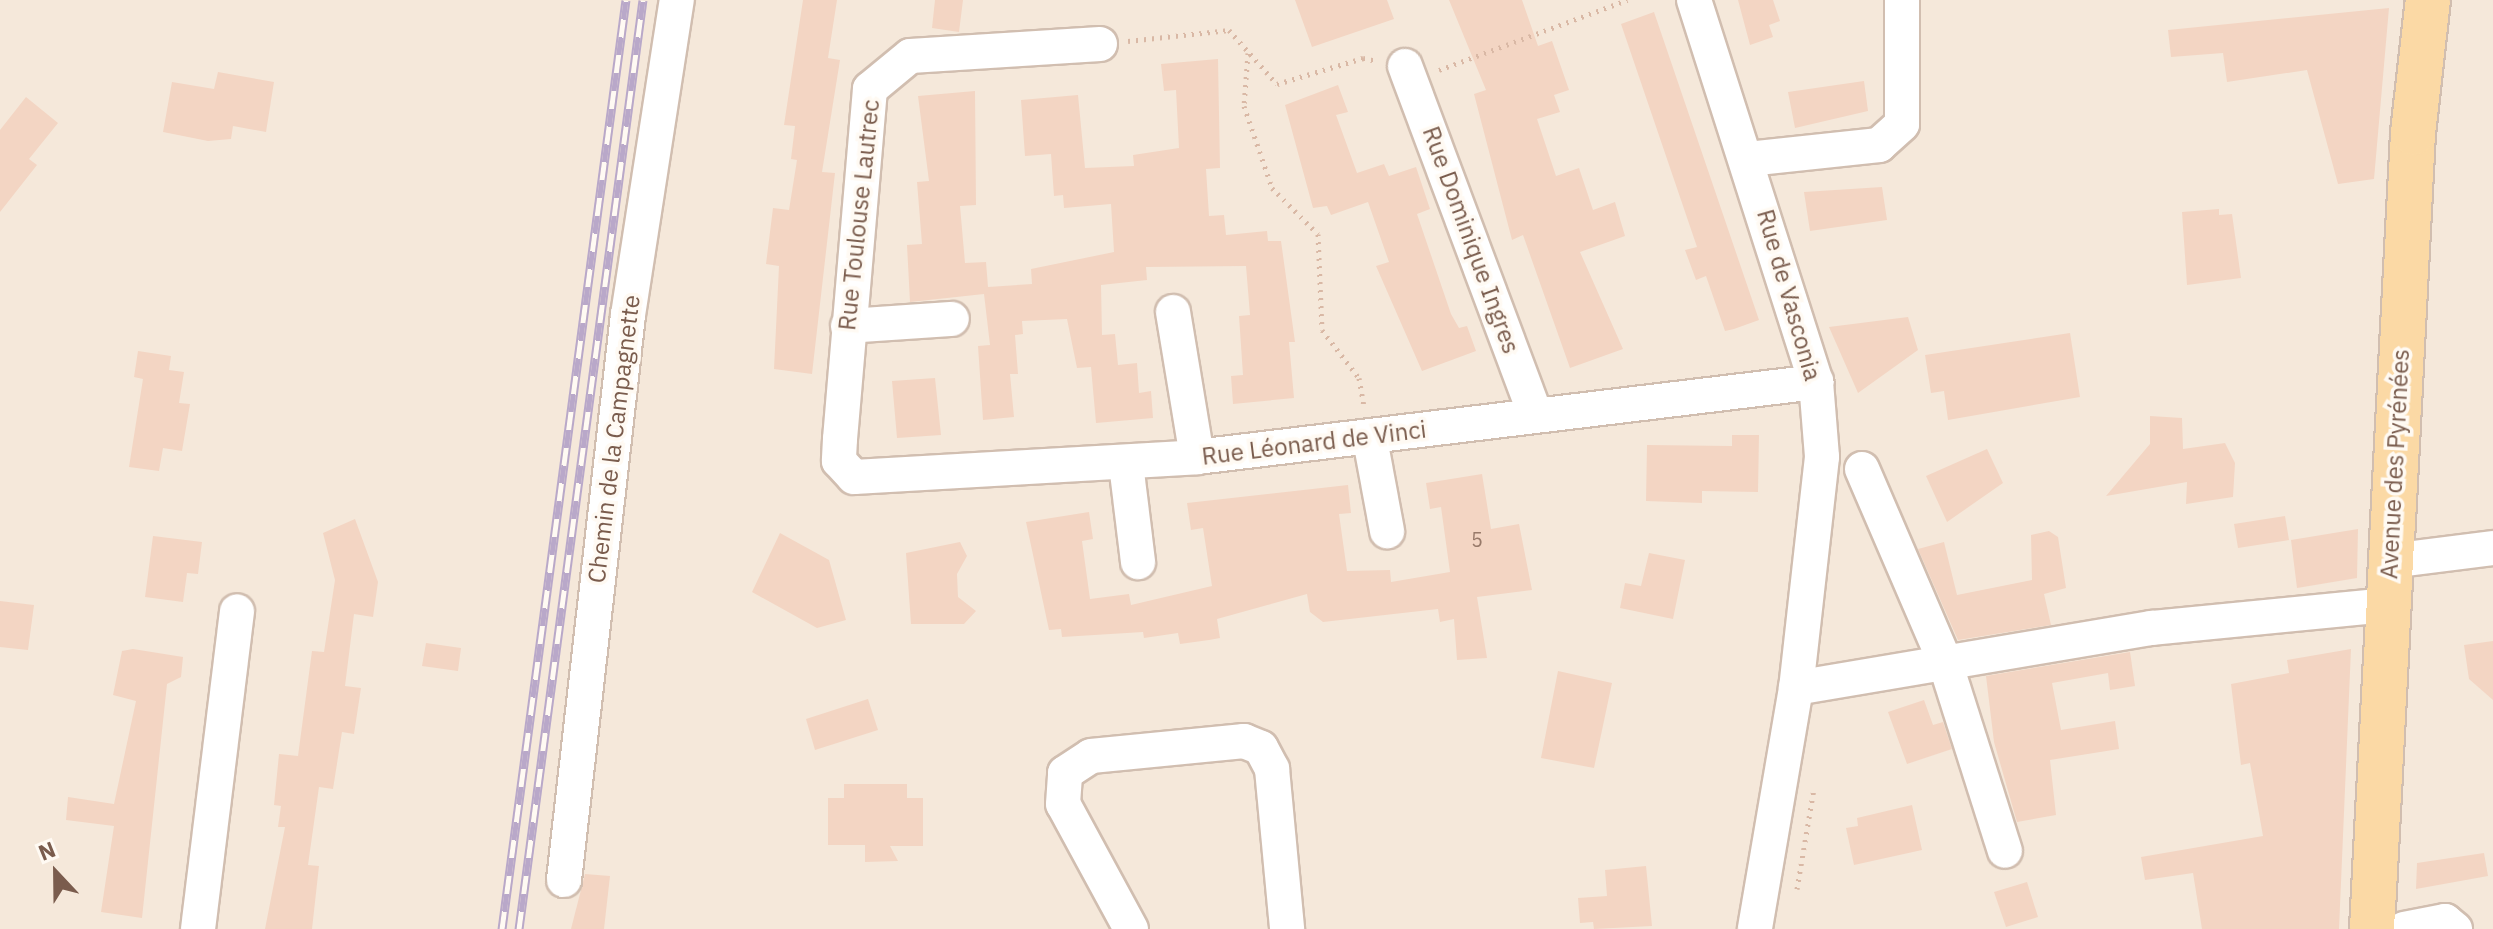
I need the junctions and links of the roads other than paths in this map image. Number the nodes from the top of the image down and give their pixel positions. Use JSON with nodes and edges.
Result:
{"nodes":[{"id":1,"x":677,"y":0,"type":"edge"},
{"id":2,"x":1694,"y":0,"type":"edge"},
{"id":3,"x":1902,"y":0,"type":"edge"},
{"id":4,"x":2428,"y":0,"type":"edge"},
{"id":5,"x":1100,"y":44,"type":"road end"},
{"id":6,"x":1408,"y":73,"type":"road end"},
{"id":7,"x":1748,"y":159,"type":"junction"},
{"id":8,"x":1173,"y":312,"type":"dead end"},
{"id":9,"x":952,"y":319,"type":"dead end"},
{"id":10,"x":848,"y":326,"type":"junction"},
{"id":11,"x":1816,"y":382,"type":"junction"},
{"id":12,"x":1535,"y":413,"type":"junction"},
{"id":13,"x":840,"y":439,"type":"joint"},
{"id":14,"x":1370,"y":439,"type":"junction"},
{"id":15,"x":1197,"y":457,"type":"junction"},
{"id":16,"x":1126,"y":464,"type":"junction"},
{"id":17,"x":1862,"y":469,"type":"dead end"},
{"id":18,"x":1387,"y":531,"type":"dead end"},
{"id":19,"x":2493,"y":548,"type":"edge"},
{"id":20,"x":2390,"y":561,"type":"junction"},
{"id":21,"x":1138,"y":562,"type":"dead end"},
{"id":22,"x":2387,"y":605,"type":"junction"},
{"id":23,"x":237,"y":611,"type":"dead end"},
{"id":24,"x":1945,"y":662,"type":"junction"},
{"id":25,"x":1796,"y":688,"type":"junction"},
{"id":26,"x":2005,"y":851,"type":"dead end"},
{"id":27,"x":564,"y":880,"type":"dead end"},
{"id":28,"x":198,"y":929,"type":"edge"},
{"id":29,"x":1131,"y":929,"type":"edge"},
{"id":30,"x":1287,"y":929,"type":"edge"},
{"id":31,"x":1755,"y":929,"type":"edge"},
{"id":32,"x":2372,"y":929,"type":"edge"},
{"id":33,"x":2404,"y":929,"type":"edge"},
{"id":34,"x":2455,"y":929,"type":"edge"}],
"edges":[{"from":1,"to":27,"type":"street","name":"Chemin de la Campagnette"},
{"from":2,"to":7,"type":"street","name":"Rue de Vasconia"},
{"from":3,"to":7,"type":"street"},
{"from":4,"to":20,"type":"main road","name":"Avenue des Pyrénées"},
{"from":5,"to":10,"type":"street","name":"Rue Toulouse Lautrec"},
{"from":6,"to":12,"type":"street","name":"Rue Dominique Ingres"},
{"from":7,"to":11,"type":"street","name":"Rue de Vasconia"},
{"from":8,"to":15,"type":"street"},
{"from":9,"to":10,"type":"street"},
{"from":10,"to":13,"type":"street","name":"Rue Toulouse Lautrec"},
{"from":11,"to":12,"type":"street","name":"Rue Léonard de Vinci"},
{"from":11,"to":25,"type":"street","name":"Rue de Vasconia"},
{"from":12,"to":14,"type":"street","name":"Rue Léonard de Vinci"},
{"from":13,"to":16,"type":"street","name":"Rue Léonard de Vinci"},
{"from":14,"to":15,"type":"street","name":"Rue Léonard de Vinci"},
{"from":14,"to":18,"type":"street"},
{"from":15,"to":16,"type":"street","name":"Rue Léonard de Vinci"},
{"from":16,"to":21,"type":"street"},
{"from":17,"to":24,"type":"street"},
{"from":19,"to":20,"type":"street"},
{"from":20,"to":22,"type":"main road","name":"Avenue des Pyrénées"},
{"from":22,"to":24,"type":"street"},
{"from":22,"to":32,"type":"main road","name":"Avenue des Pyrénées"},
{"from":23,"to":28,"type":"street"},
{"from":24,"to":25,"type":"street"},
{"from":24,"to":26,"type":"street"},
{"from":25,"to":31,"type":"street","name":"Rue de Vasconia"},
{"from":29,"to":30,"type":"street"},
{"from":33,"to":34,"type":"street"}]}
